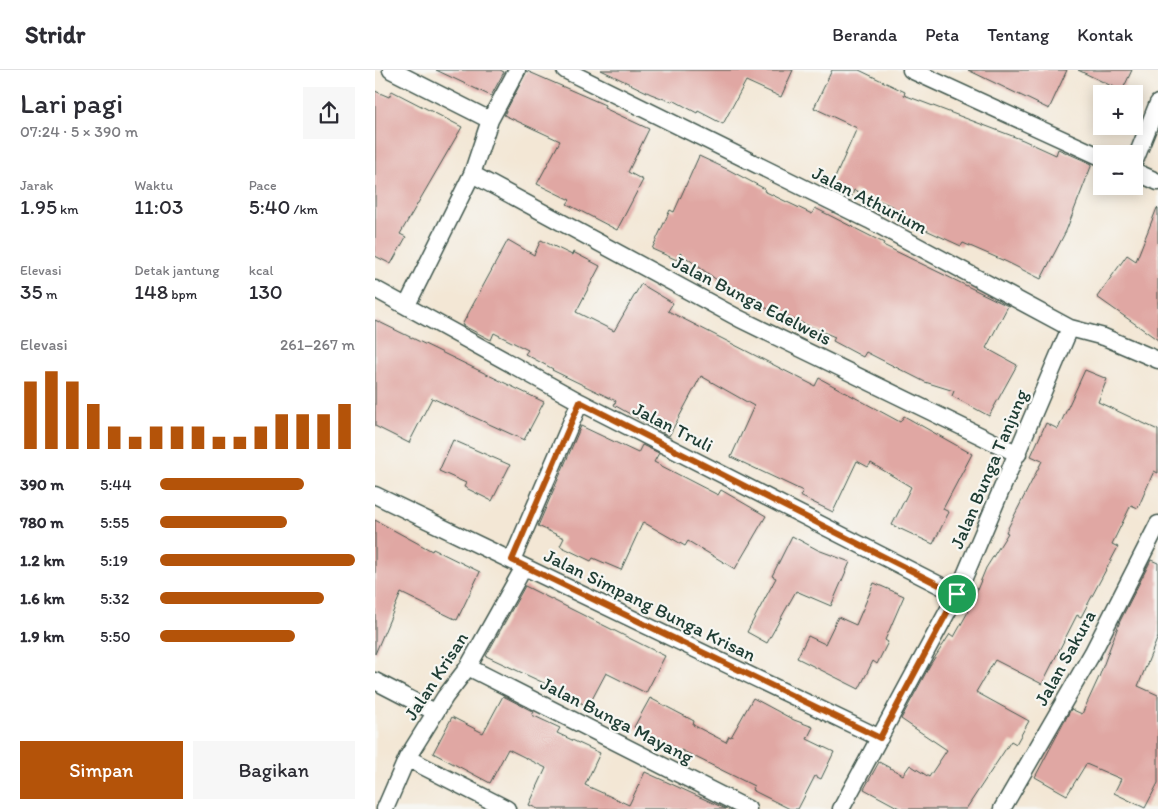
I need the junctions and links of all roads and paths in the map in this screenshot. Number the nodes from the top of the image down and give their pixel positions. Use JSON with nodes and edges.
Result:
{"nodes":[{"id":1,"x":391,"y":70,"type":"edge"},
{"id":2,"x":517,"y":70,"type":"edge"},
{"id":3,"x":565,"y":70,"type":"edge"},
{"id":4,"x":911,"y":70,"type":"edge"},
{"id":5,"x":1158,"y":103,"type":"edge"},
{"id":6,"x":490,"y":120,"type":"junction"},
{"id":7,"x":1141,"y":145,"type":"edge"},
{"id":8,"x":1093,"y":153,"type":"edge"},
{"id":9,"x":472,"y":174,"type":"junction"},
{"id":10,"x":1143,"y":175,"type":"edge"},
{"id":11,"x":1158,"y":182,"type":"edge"},
{"id":12,"x":375,"y":289,"type":"edge"},
{"id":13,"x":407,"y":304,"type":"junction"},
{"id":14,"x":1070,"y":328,"type":"junction"},
{"id":15,"x":1158,"y":360,"type":"edge"},
{"id":16,"x":580,"y":402,"type":"junction"},
{"id":17,"x":1018,"y":454,"type":"junction"},
{"id":18,"x":375,"y":495,"type":"edge"},
{"id":19,"x":1158,"y":524,"type":"edge"},
{"id":20,"x":518,"y":564,"type":"junction"},
{"id":21,"x":957,"y":594,"type":"junction"},
{"id":22,"x":468,"y":667,"type":"junction"},
{"id":23,"x":375,"y":681,"type":"edge"},
{"id":24,"x":435,"y":712,"type":"junction"},
{"id":25,"x":880,"y":738,"type":"junction"},
{"id":26,"x":407,"y":758,"type":"junction"},
{"id":27,"x":385,"y":809,"type":"edge"},
{"id":28,"x":507,"y":809,"type":"edge"},
{"id":29,"x":748,"y":809,"type":"edge"},
{"id":30,"x":841,"y":809,"type":"edge"},
{"id":31,"x":1002,"y":809,"type":"edge"}],
"edges":[{"from":1,"to":6,"type":"street"},
{"from":2,"to":6,"type":"street"},
{"from":3,"to":14,"type":"street","name":"Jalan Athurium"},
{"from":4,"to":8,"type":"street"},
{"from":5,"to":7,"type":"street"},
{"from":6,"to":9,"type":"street"},
{"from":9,"to":13,"type":"street"},
{"from":9,"to":17,"type":"street","name":"Jalan Bunga Edelweis"},
{"from":10,"to":11,"type":"street"},
{"from":12,"to":13,"type":"street","name":"Jalan Truli"},
{"from":13,"to":16,"type":"street","name":"Jalan Truli"},
{"from":14,"to":15,"type":"street","name":"Jalan Athurium"},
{"from":14,"to":17,"type":"street","name":"Jalan Bunga Tanjung"},
{"from":16,"to":20,"type":"street","name":"Jalan Krisan"},
{"from":16,"to":21,"type":"street","name":"Jalan Truli"},
{"from":17,"to":21,"type":"street","name":"Jalan Bunga Tanjung"},
{"from":18,"to":20,"type":"street","name":"Jalan Simpang Bunga Krisan"},
{"from":19,"to":31,"type":"street","name":"Jalan Sakura"},
{"from":20,"to":22,"type":"street","name":"Jalan Krisan"},
{"from":20,"to":25,"type":"street","name":"Jalan Simpang Bunga Krisan"},
{"from":21,"to":25,"type":"street","name":"Jalan Bunga Tanjung"},
{"from":22,"to":24,"type":"street","name":"Jalan Krisan"},
{"from":22,"to":29,"type":"street","name":"Jalan Bunga Mayang"},
{"from":23,"to":24,"type":"street"},
{"from":24,"to":26,"type":"street","name":"Jalan Krisan"},
{"from":25,"to":30,"type":"street","name":"Jalan Bunga Tanjung"},
{"from":26,"to":27,"type":"street","name":"Jalan Krisan"},
{"from":26,"to":28,"type":"street"}]}
